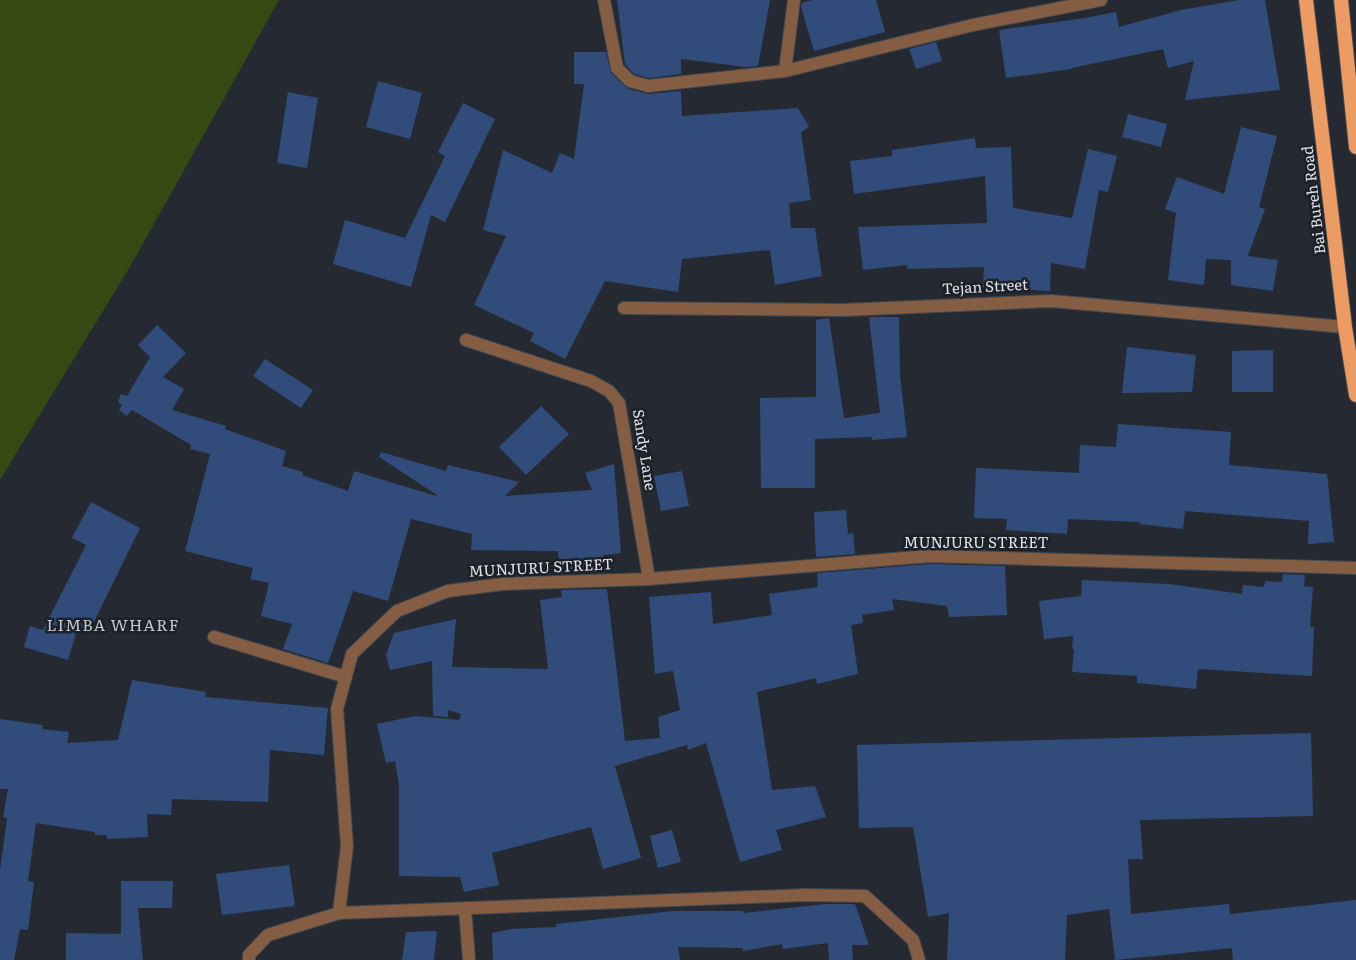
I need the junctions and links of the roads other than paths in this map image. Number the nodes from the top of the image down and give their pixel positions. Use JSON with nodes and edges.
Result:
{"nodes":[{"id":1,"x":604,"y":0,"type":"edge"},
{"id":2,"x":794,"y":0,"type":"edge"},
{"id":3,"x":1102,"y":0,"type":"edge"},
{"id":4,"x":1306,"y":0,"type":"edge"},
{"id":5,"x":1341,"y":0,"type":"edge"},
{"id":6,"x":784,"y":71,"type":"junction"},
{"id":7,"x":1356,"y":147,"type":"edge"},
{"id":8,"x":624,"y":308,"type":"dead end"},
{"id":9,"x":1345,"y":327,"type":"junction"},
{"id":10,"x":466,"y":340,"type":"dead end"},
{"id":11,"x":1356,"y":395,"type":"edge"},
{"id":12,"x":1356,"y":568,"type":"edge"},
{"id":13,"x":649,"y":579,"type":"junction"},
{"id":14,"x":214,"y":637,"type":"dead end"},
{"id":15,"x":346,"y":677,"type":"junction"},
{"id":16,"x":465,"y":908,"type":"junction"},
{"id":17,"x":339,"y":913,"type":"junction"},
{"id":18,"x":249,"y":960,"type":"edge"},
{"id":19,"x":469,"y":960,"type":"edge"},
{"id":20,"x":919,"y":960,"type":"edge"}],
"edges":[{"from":1,"to":6,"type":"street"},
{"from":2,"to":6,"type":"street"},
{"from":3,"to":6,"type":"street"},
{"from":4,"to":9,"type":"highway","name":"Bai Bureh Road"},
{"from":5,"to":7,"type":"highway"},
{"from":8,"to":9,"type":"street","name":"Tejan Street"},
{"from":9,"to":11,"type":"highway","name":"Bai Bureh Road"},
{"from":10,"to":13,"type":"street","name":"Sandy Lane"},
{"from":12,"to":13,"type":"street","name":"MUNJURU STREET"},
{"from":13,"to":15,"type":"street","name":"MUNJURU STREET"},
{"from":14,"to":15,"type":"street"},
{"from":15,"to":17,"type":"street","name":"MUNJURU STREET"},
{"from":16,"to":17,"type":"street"},
{"from":16,"to":19,"type":"street"},
{"from":16,"to":20,"type":"street"},
{"from":17,"to":18,"type":"street"}]}
